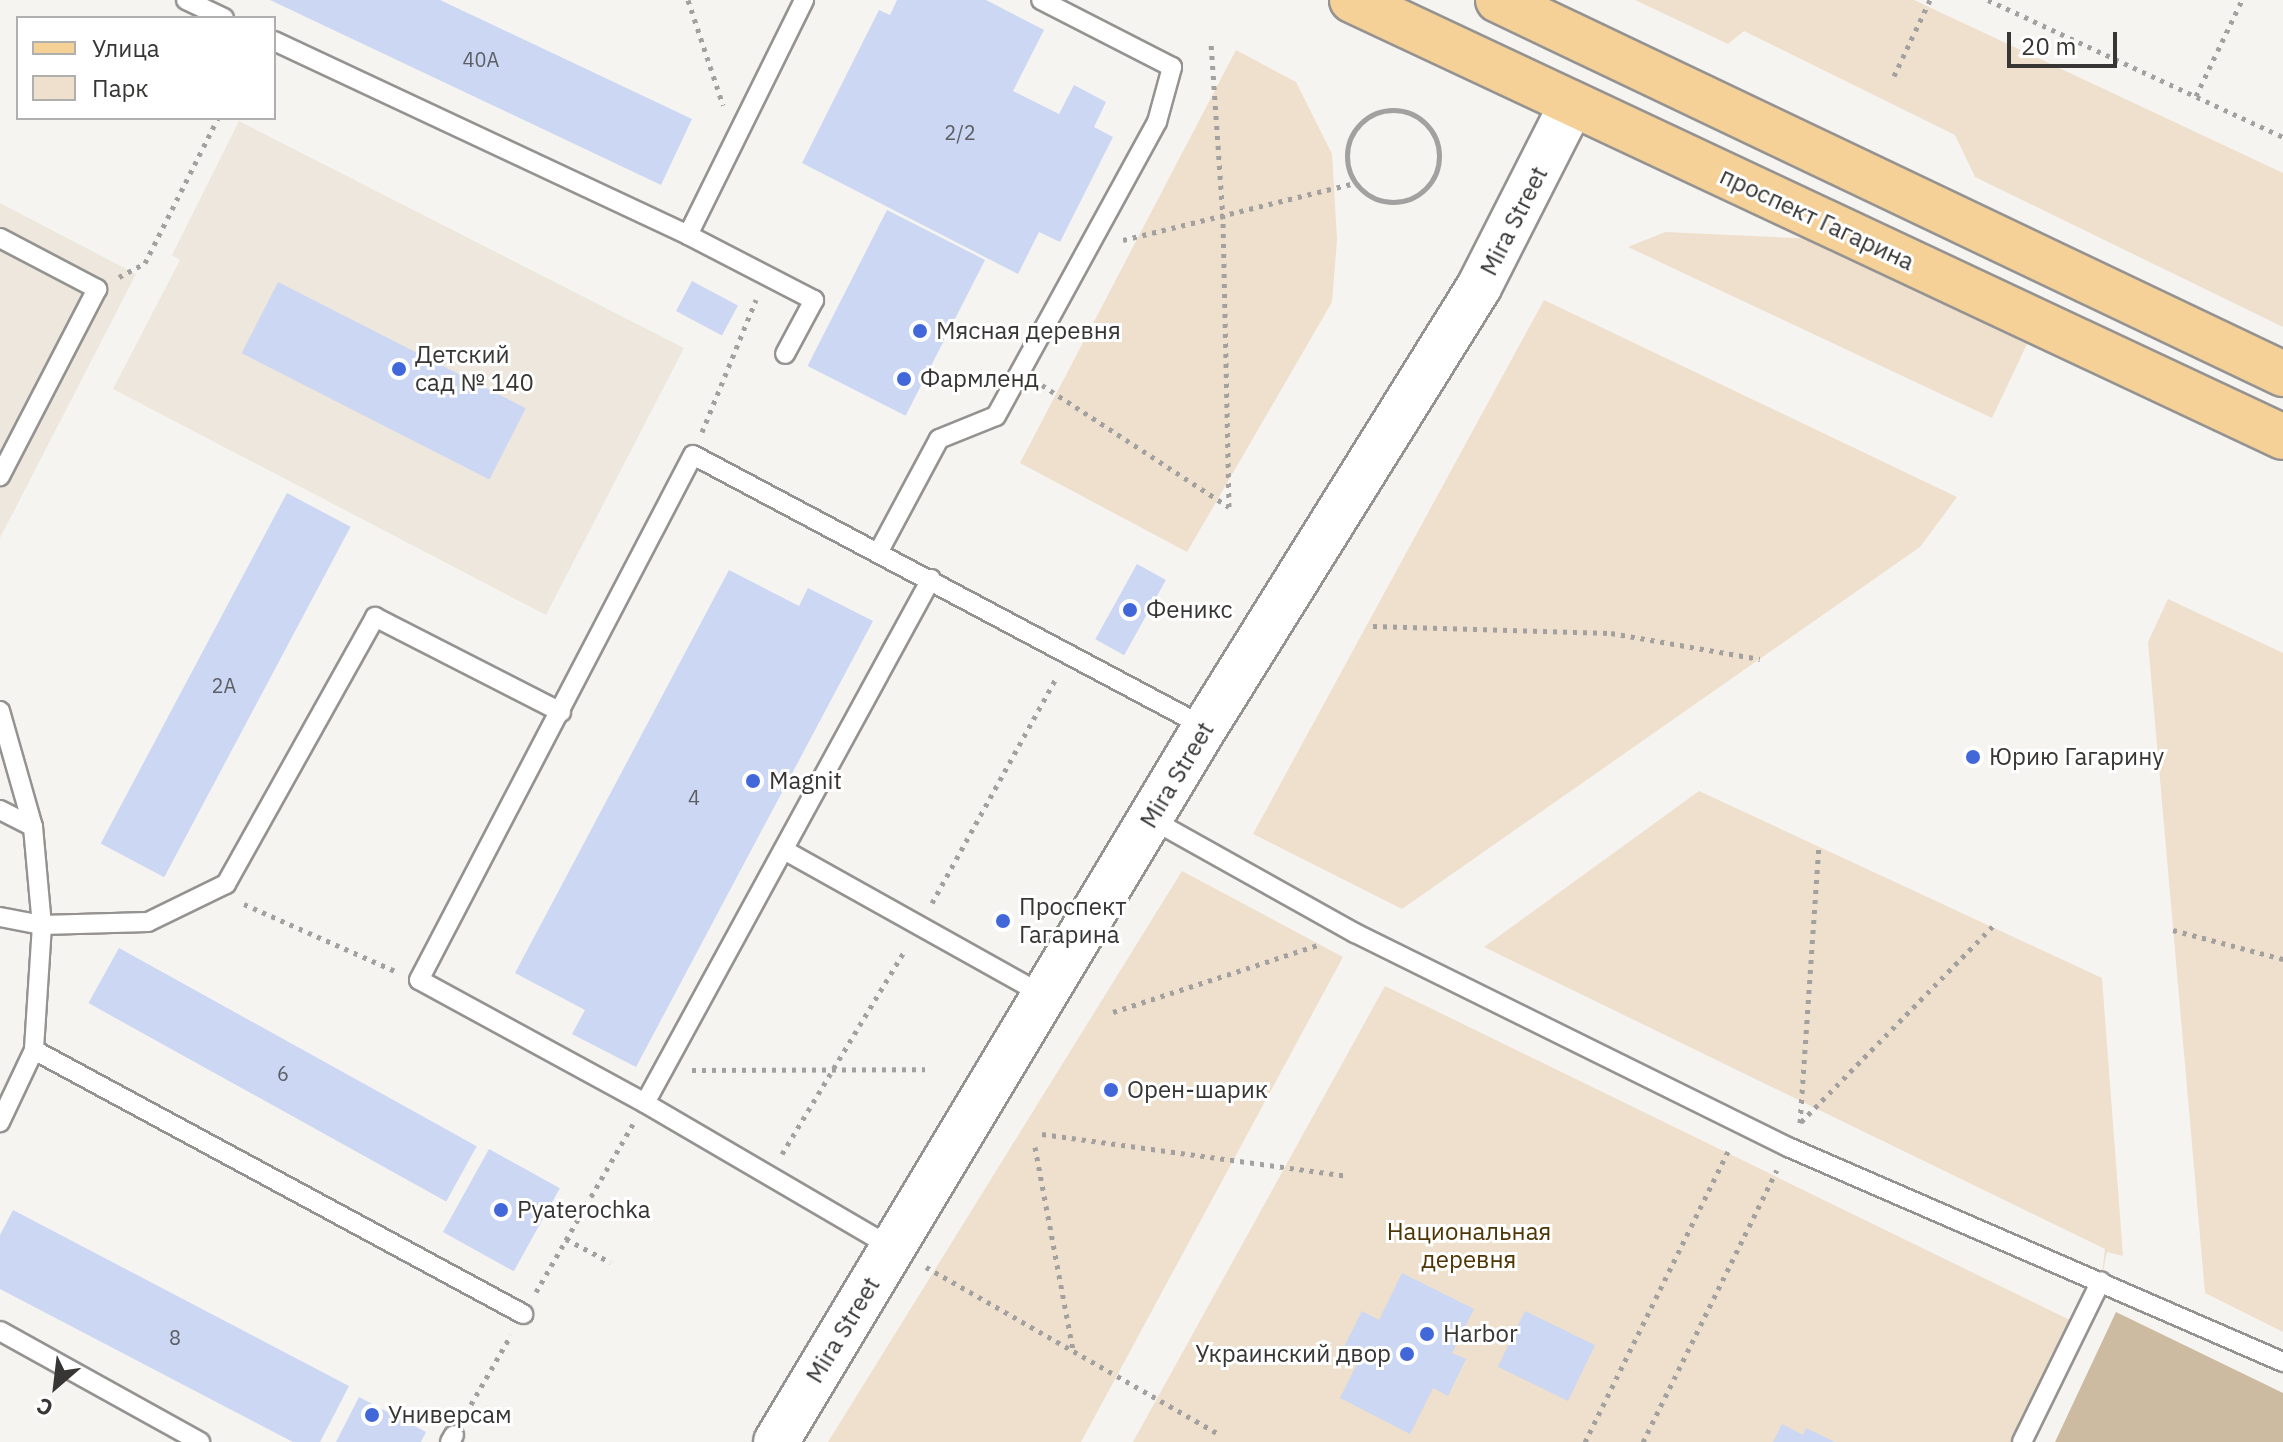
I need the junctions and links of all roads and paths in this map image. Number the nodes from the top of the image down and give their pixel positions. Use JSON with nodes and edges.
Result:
{"nodes":[{"id":1,"x":186,"y":0,"type":"edge"},
{"id":2,"x":688,"y":0,"type":"edge"},
{"id":3,"x":804,"y":0,"type":"edge"},
{"id":4,"x":1041,"y":0,"type":"edge"},
{"id":5,"x":1352,"y":0,"type":"edge"},
{"id":6,"x":1498,"y":0,"type":"edge"},
{"id":7,"x":1930,"y":0,"type":"edge"},
{"id":8,"x":1988,"y":0,"type":"edge"},
{"id":9,"x":2242,"y":0,"type":"edge"},
{"id":10,"x":220,"y":16,"type":"edge"},
{"id":11,"x":1211,"y":41,"type":"dead end"},
{"id":12,"x":276,"y":42,"type":"edge"},
{"id":13,"x":1599,"y":48,"type":"junction"},
{"id":14,"x":1894,"y":76,"type":"dead end"},
{"id":15,"x":2196,"y":96,"type":"junction"},
{"id":16,"x":1572,"y":104,"type":"junction"},
{"id":17,"x":217,"y":120,"type":"edge"},
{"id":18,"x":2283,"y":137,"type":"edge"},
{"id":19,"x":734,"y":141,"type":"junction"},
{"id":20,"x":1355,"y":183,"type":"junction"},
{"id":21,"x":1223,"y":219,"type":"junction"},
{"id":22,"x":688,"y":235,"type":"junction"},
{"id":23,"x":0,"y":238,"type":"edge"},
{"id":24,"x":1091,"y":247,"type":"junction"},
{"id":25,"x":766,"y":275,"type":"junction"},
{"id":26,"x":97,"y":289,"type":"junction"},
{"id":27,"x":785,"y":354,"type":"dead end"},
{"id":28,"x":1021,"y":371,"type":"junction"},
{"id":29,"x":2283,"y":374,"type":"edge"},
{"id":30,"x":2283,"y":437,"type":"edge"},
{"id":31,"x":693,"y":455,"type":"junction"},
{"id":32,"x":0,"y":476,"type":"edge"},
{"id":33,"x":879,"y":551,"type":"junction"},
{"id":34,"x":931,"y":579,"type":"junction"},
{"id":35,"x":1373,"y":626,"type":"dead end"},
{"id":36,"x":1760,"y":659,"type":"dead end"},
{"id":37,"x":0,"y":711,"type":"edge"},
{"id":38,"x":561,"y":712,"type":"junction"},
{"id":39,"x":1205,"y":727,"type":"junction"},
{"id":40,"x":0,"y":810,"type":"edge"},
{"id":41,"x":1151,"y":819,"type":"junction"},
{"id":42,"x":33,"y":827,"type":"junction"},
{"id":43,"x":1819,"y":846,"type":"dead end"},
{"id":44,"x":784,"y":850,"type":"junction"},
{"id":45,"x":214,"y":891,"type":"junction"},
{"id":46,"x":0,"y":917,"type":"edge"},
{"id":47,"x":42,"y":925,"type":"junction"},
{"id":48,"x":1993,"y":926,"type":"dead end"},
{"id":49,"x":2173,"y":930,"type":"dead end"},
{"id":50,"x":1355,"y":933,"type":"junction"},
{"id":51,"x":2283,"y":959,"type":"edge"},
{"id":52,"x":390,"y":969,"type":"dead end"},
{"id":53,"x":1045,"y":996,"type":"junction"},
{"id":54,"x":1113,"y":1012,"type":"dead end"},
{"id":55,"x":34,"y":1050,"type":"junction"},
{"id":56,"x":925,"y":1069,"type":"dead end"},
{"id":57,"x":663,"y":1071,"type":"junction"},
{"id":58,"x":645,"y":1103,"type":"junction"},
{"id":59,"x":1742,"y":1121,"type":"junction"},
{"id":60,"x":0,"y":1122,"type":"edge"},
{"id":61,"x":1042,"y":1134,"type":"dead end"},
{"id":62,"x":1035,"y":1147,"type":"dead end"},
{"id":63,"x":1788,"y":1147,"type":"junction"},
{"id":64,"x":1348,"y":1176,"type":"dead end"},
{"id":65,"x":566,"y":1239,"type":"junction"},
{"id":66,"x":893,"y":1248,"type":"junction"},
{"id":67,"x":610,"y":1262,"type":"dead end"},
{"id":68,"x":2101,"y":1281,"type":"junction"},
{"id":69,"x":523,"y":1314,"type":"junction"},
{"id":70,"x":0,"y":1331,"type":"edge"},
{"id":71,"x":1073,"y":1351,"type":"junction"},
{"id":72,"x":2283,"y":1362,"type":"edge"},
{"id":73,"x":1221,"y":1435,"type":"dead end"},
{"id":74,"x":452,"y":1438,"type":"edge"},
{"id":75,"x":200,"y":1442,"type":"edge"},
{"id":76,"x":776,"y":1442,"type":"edge"},
{"id":77,"x":1585,"y":1442,"type":"edge"},
{"id":78,"x":1643,"y":1442,"type":"edge"},
{"id":79,"x":2022,"y":1442,"type":"edge"}],
"edges":[{"from":1,"to":10,"type":"lane"},
{"from":2,"to":19,"type":"path"},
{"from":3,"to":19,"type":"lane"},
{"from":4,"to":24,"type":"lane"},
{"from":5,"to":16,"type":"main road","name":"проспект Гагарина"},
{"from":6,"to":13,"type":"main road"},
{"from":7,"to":14,"type":"path"},
{"from":8,"to":15,"type":"path"},
{"from":9,"to":15,"type":"path"},
{"from":11,"to":21,"type":"path"},
{"from":12,"to":22,"type":"lane"},
{"from":13,"to":16,"type":"main road"},
{"from":13,"to":29,"type":"main road"},
{"from":15,"to":18,"type":"path"},
{"from":16,"to":30,"type":"main road","name":"проспект Гагарина"},
{"from":16,"to":39,"type":"main road","name":"Mira Street"},
{"from":17,"to":26,"type":"path"},
{"from":19,"to":22,"type":"lane"},
{"from":20,"to":20,"type":"path"},
{"from":20,"to":21,"type":"path"},
{"from":21,"to":24,"type":"path"},
{"from":21,"to":28,"type":"path"},
{"from":22,"to":25,"type":"lane"},
{"from":23,"to":26,"type":"lane"},
{"from":24,"to":28,"type":"lane"},
{"from":25,"to":27,"type":"lane"},
{"from":25,"to":31,"type":"path"},
{"from":26,"to":32,"type":"lane"},
{"from":28,"to":33,"type":"lane"},
{"from":31,"to":33,"type":"lane"},
{"from":31,"to":38,"type":"lane"},
{"from":33,"to":34,"type":"lane"},
{"from":34,"to":39,"type":"lane"},
{"from":34,"to":44,"type":"lane"},
{"from":35,"to":36,"type":"path"},
{"from":37,"to":42,"type":"lane"},
{"from":38,"to":45,"type":"lane"},
{"from":38,"to":58,"type":"lane"},
{"from":39,"to":41,"type":"main road","name":"Mira Street"},
{"from":40,"to":42,"type":"lane"},
{"from":41,"to":50,"type":"lane"},
{"from":41,"to":53,"type":"main road","name":"Mira Street"},
{"from":42,"to":47,"type":"lane"},
{"from":43,"to":48,"type":"path"},
{"from":44,"to":53,"type":"lane"},
{"from":44,"to":57,"type":"lane"},
{"from":45,"to":47,"type":"lane"},
{"from":45,"to":52,"type":"path"},
{"from":46,"to":47,"type":"lane"},
{"from":47,"to":55,"type":"lane"},
{"from":49,"to":51,"type":"path"},
{"from":50,"to":54,"type":"path"},
{"from":50,"to":59,"type":"lane"},
{"from":53,"to":66,"type":"main road","name":"Mira Street"},
{"from":55,"to":60,"type":"lane"},
{"from":55,"to":69,"type":"lane"},
{"from":56,"to":57,"type":"path"},
{"from":57,"to":58,"type":"lane"},
{"from":58,"to":65,"type":"path"},
{"from":58,"to":66,"type":"lane"},
{"from":59,"to":63,"type":"lane"},
{"from":59,"to":77,"type":"path"},
{"from":61,"to":64,"type":"path"},
{"from":62,"to":71,"type":"path"},
{"from":63,"to":68,"type":"lane"},
{"from":63,"to":78,"type":"path"},
{"from":65,"to":67,"type":"path"},
{"from":65,"to":69,"type":"path"},
{"from":66,"to":71,"type":"path"},
{"from":66,"to":76,"type":"main road","name":"Mira Street"},
{"from":68,"to":72,"type":"lane"},
{"from":68,"to":79,"type":"lane"},
{"from":69,"to":74,"type":"path"},
{"from":70,"to":75,"type":"lane"},
{"from":71,"to":73,"type":"path"}]}
